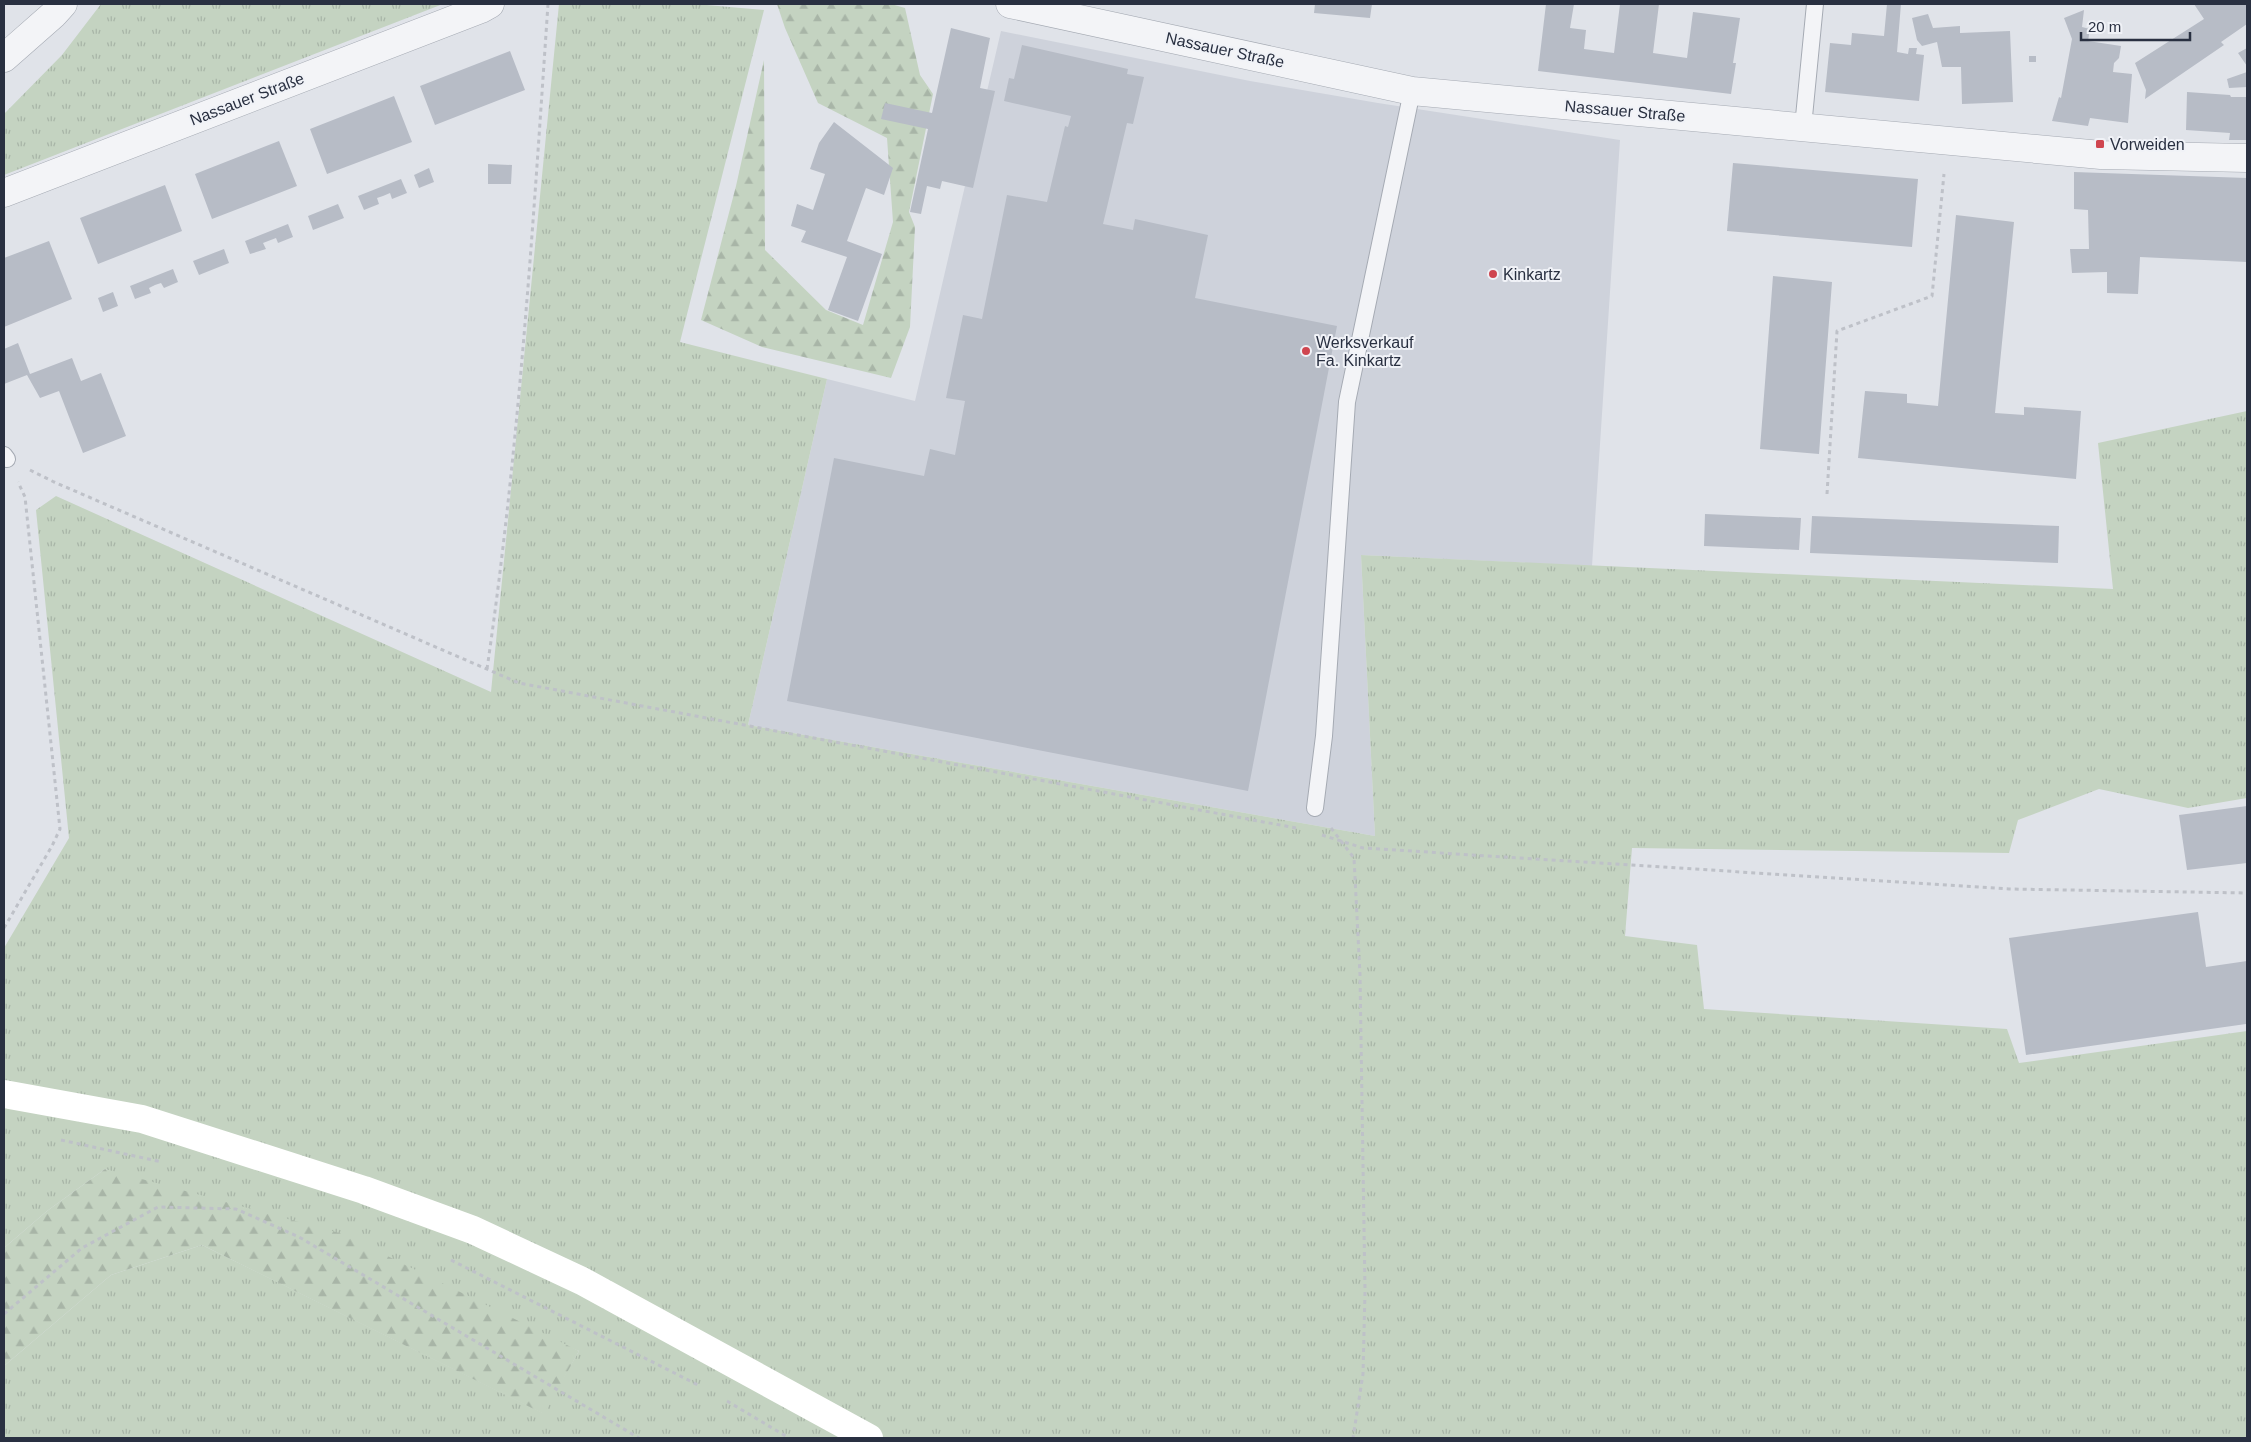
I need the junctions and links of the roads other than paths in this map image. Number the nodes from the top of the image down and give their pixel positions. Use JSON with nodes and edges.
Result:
{"nodes":[{"id":1,"x":63,"y":4,"type":"edge"},
{"id":2,"x":490,"y":4,"type":"edge"},
{"id":3,"x":1010,"y":4,"type":"edge"},
{"id":4,"x":1816,"y":4,"type":"edge"},
{"id":5,"x":4,"y":58,"type":"edge"},
{"id":6,"x":1412,"y":91,"type":"junction"},
{"id":7,"x":1803,"y":127,"type":"junction"},
{"id":8,"x":2247,"y":158,"type":"edge"},
{"id":9,"x":4,"y":193,"type":"edge"},
{"id":10,"x":1315,"y":808,"type":"road end"},
{"id":11,"x":4,"y":1094,"type":"edge"},
{"id":12,"x":869,"y":1438,"type":"edge"}],
"edges":[{"from":1,"to":5,"type":"street"},
{"from":2,"to":9,"type":"street","name":"Nassauer Straße"},
{"from":3,"to":6,"type":"street","name":"Nassauer Straße"},
{"from":4,"to":7,"type":"lane"},
{"from":6,"to":7,"type":"street","name":"Nassauer Straße"},
{"from":6,"to":10,"type":"lane"},
{"from":7,"to":8,"type":"street","name":"Nassauer Straße"},
{"from":11,"to":12,"type":"main road"}]}
